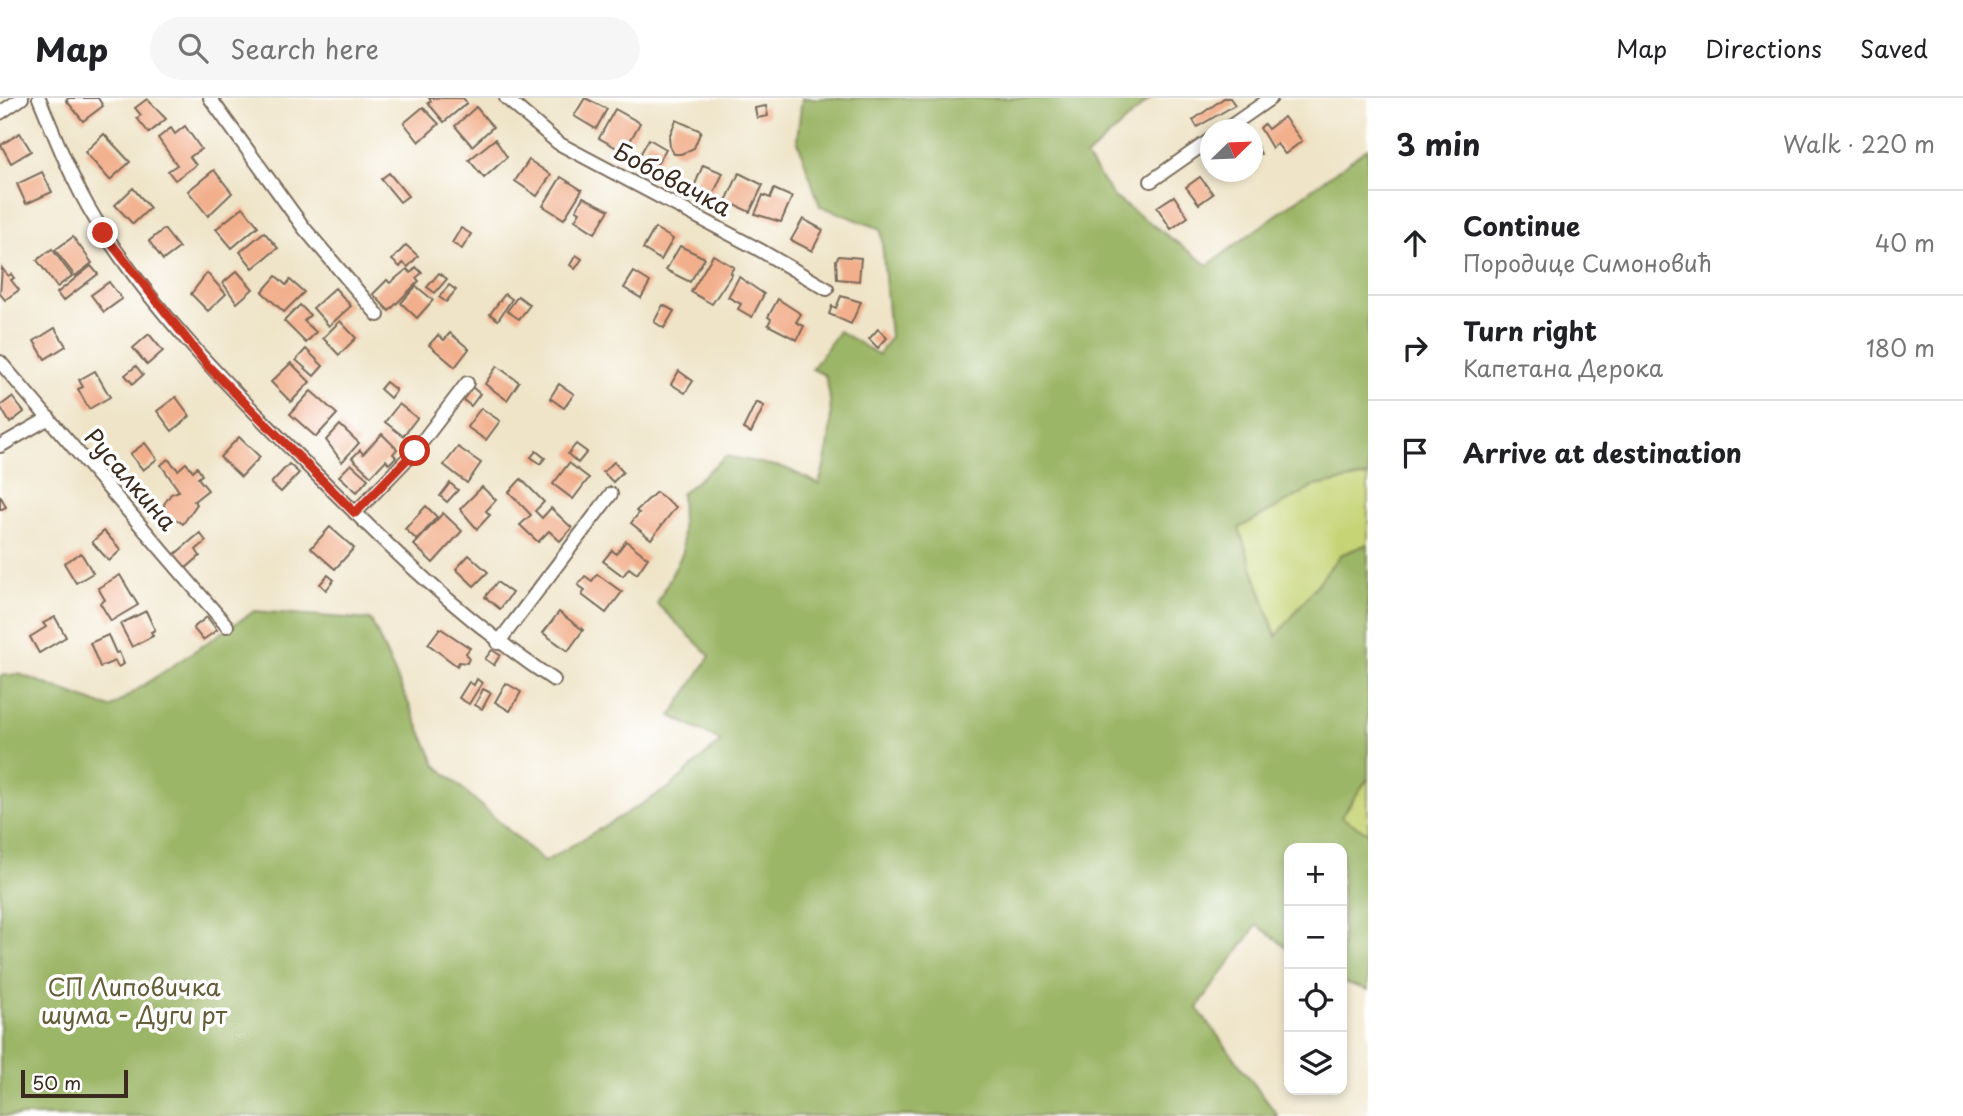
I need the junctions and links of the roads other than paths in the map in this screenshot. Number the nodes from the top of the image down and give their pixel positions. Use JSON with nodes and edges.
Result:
{"nodes":[{"id":1,"x":22,"y":98,"type":"edge"},
{"id":2,"x":39,"y":98,"type":"edge"},
{"id":3,"x":210,"y":98,"type":"edge"},
{"id":4,"x":506,"y":98,"type":"edge"},
{"id":5,"x":1271,"y":98,"type":"edge"},
{"id":6,"x":0,"y":113,"type":"edge"},
{"id":7,"x":1241,"y":119,"type":"edge"},
{"id":8,"x":1200,"y":147,"type":"edge"},
{"id":9,"x":1151,"y":181,"type":"dead end"},
{"id":10,"x":827,"y":289,"type":"dead end"},
{"id":11,"x":378,"y":316,"type":"dead end"},
{"id":12,"x":0,"y":362,"type":"edge"},
{"id":13,"x":467,"y":383,"type":"dead end"},
{"id":14,"x":49,"y":418,"type":"junction"},
{"id":15,"x":0,"y":446,"type":"edge"},
{"id":16,"x":611,"y":494,"type":"dead end"},
{"id":17,"x":355,"y":513,"type":"junction"},
{"id":18,"x":227,"y":626,"type":"dead end"},
{"id":19,"x":498,"y":643,"type":"junction"},
{"id":20,"x":554,"y":680,"type":"dead end"}],
"edges":[{"from":1,"to":6,"type":"street"},
{"from":2,"to":17,"type":"street"},
{"from":3,"to":11,"type":"street"},
{"from":4,"to":10,"type":"street","name":"Бобовачка"},
{"from":5,"to":7,"type":"street"},
{"from":8,"to":9,"type":"street"},
{"from":12,"to":14,"type":"street","name":"Русалкина"},
{"from":13,"to":17,"type":"street"},
{"from":14,"to":15,"type":"street"},
{"from":14,"to":18,"type":"street","name":"Русалкина"},
{"from":16,"to":19,"type":"street"},
{"from":17,"to":19,"type":"street"},
{"from":19,"to":20,"type":"street"}]}
